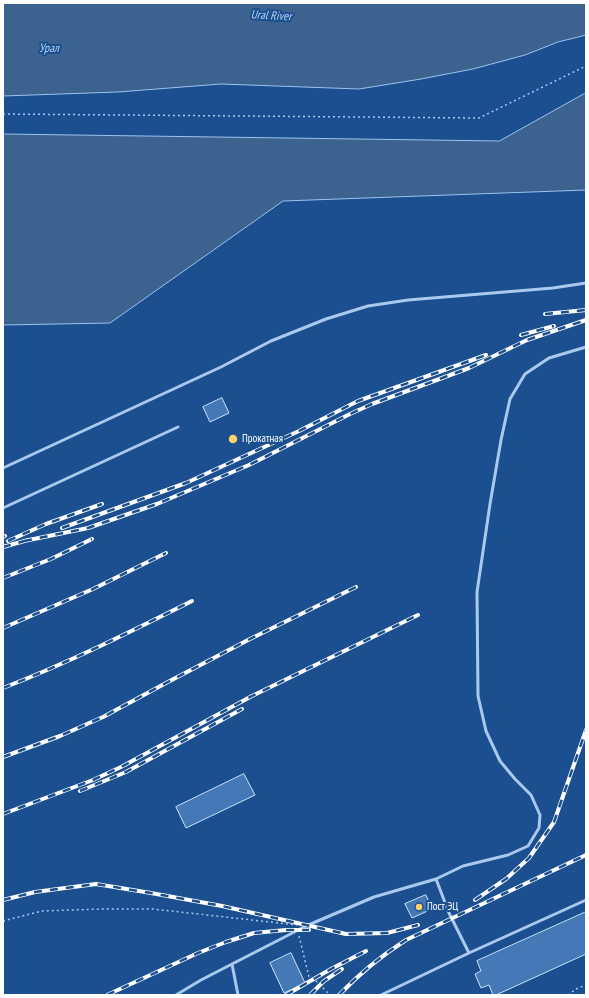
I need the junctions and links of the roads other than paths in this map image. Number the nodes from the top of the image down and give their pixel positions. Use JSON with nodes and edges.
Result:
{"nodes":[{"id":1,"x":586,"y":283,"type":"edge"},
{"id":2,"x":586,"y":347,"type":"edge"},
{"id":3,"x":178,"y":427,"type":"dead end"},
{"id":4,"x":3,"y":468,"type":"edge"},
{"id":5,"x":3,"y":508,"type":"edge"},
{"id":6,"x":436,"y":879,"type":"junction"},
{"id":7,"x":586,"y":900,"type":"edge"},
{"id":8,"x":469,"y":953,"type":"junction"},
{"id":9,"x":232,"y":964,"type":"junction"},
{"id":10,"x":176,"y":995,"type":"edge"},
{"id":11,"x":238,"y":995,"type":"edge"},
{"id":12,"x":381,"y":995,"type":"edge"}],
"edges":[{"from":1,"to":4,"type":"lane"},
{"from":2,"to":6,"type":"lane"},
{"from":3,"to":5,"type":"lane"},
{"from":6,"to":8,"type":"lane"},
{"from":6,"to":9,"type":"lane"},
{"from":7,"to":8,"type":"lane"},
{"from":8,"to":12,"type":"lane"},
{"from":9,"to":10,"type":"lane"},
{"from":9,"to":11,"type":"lane"}]}
